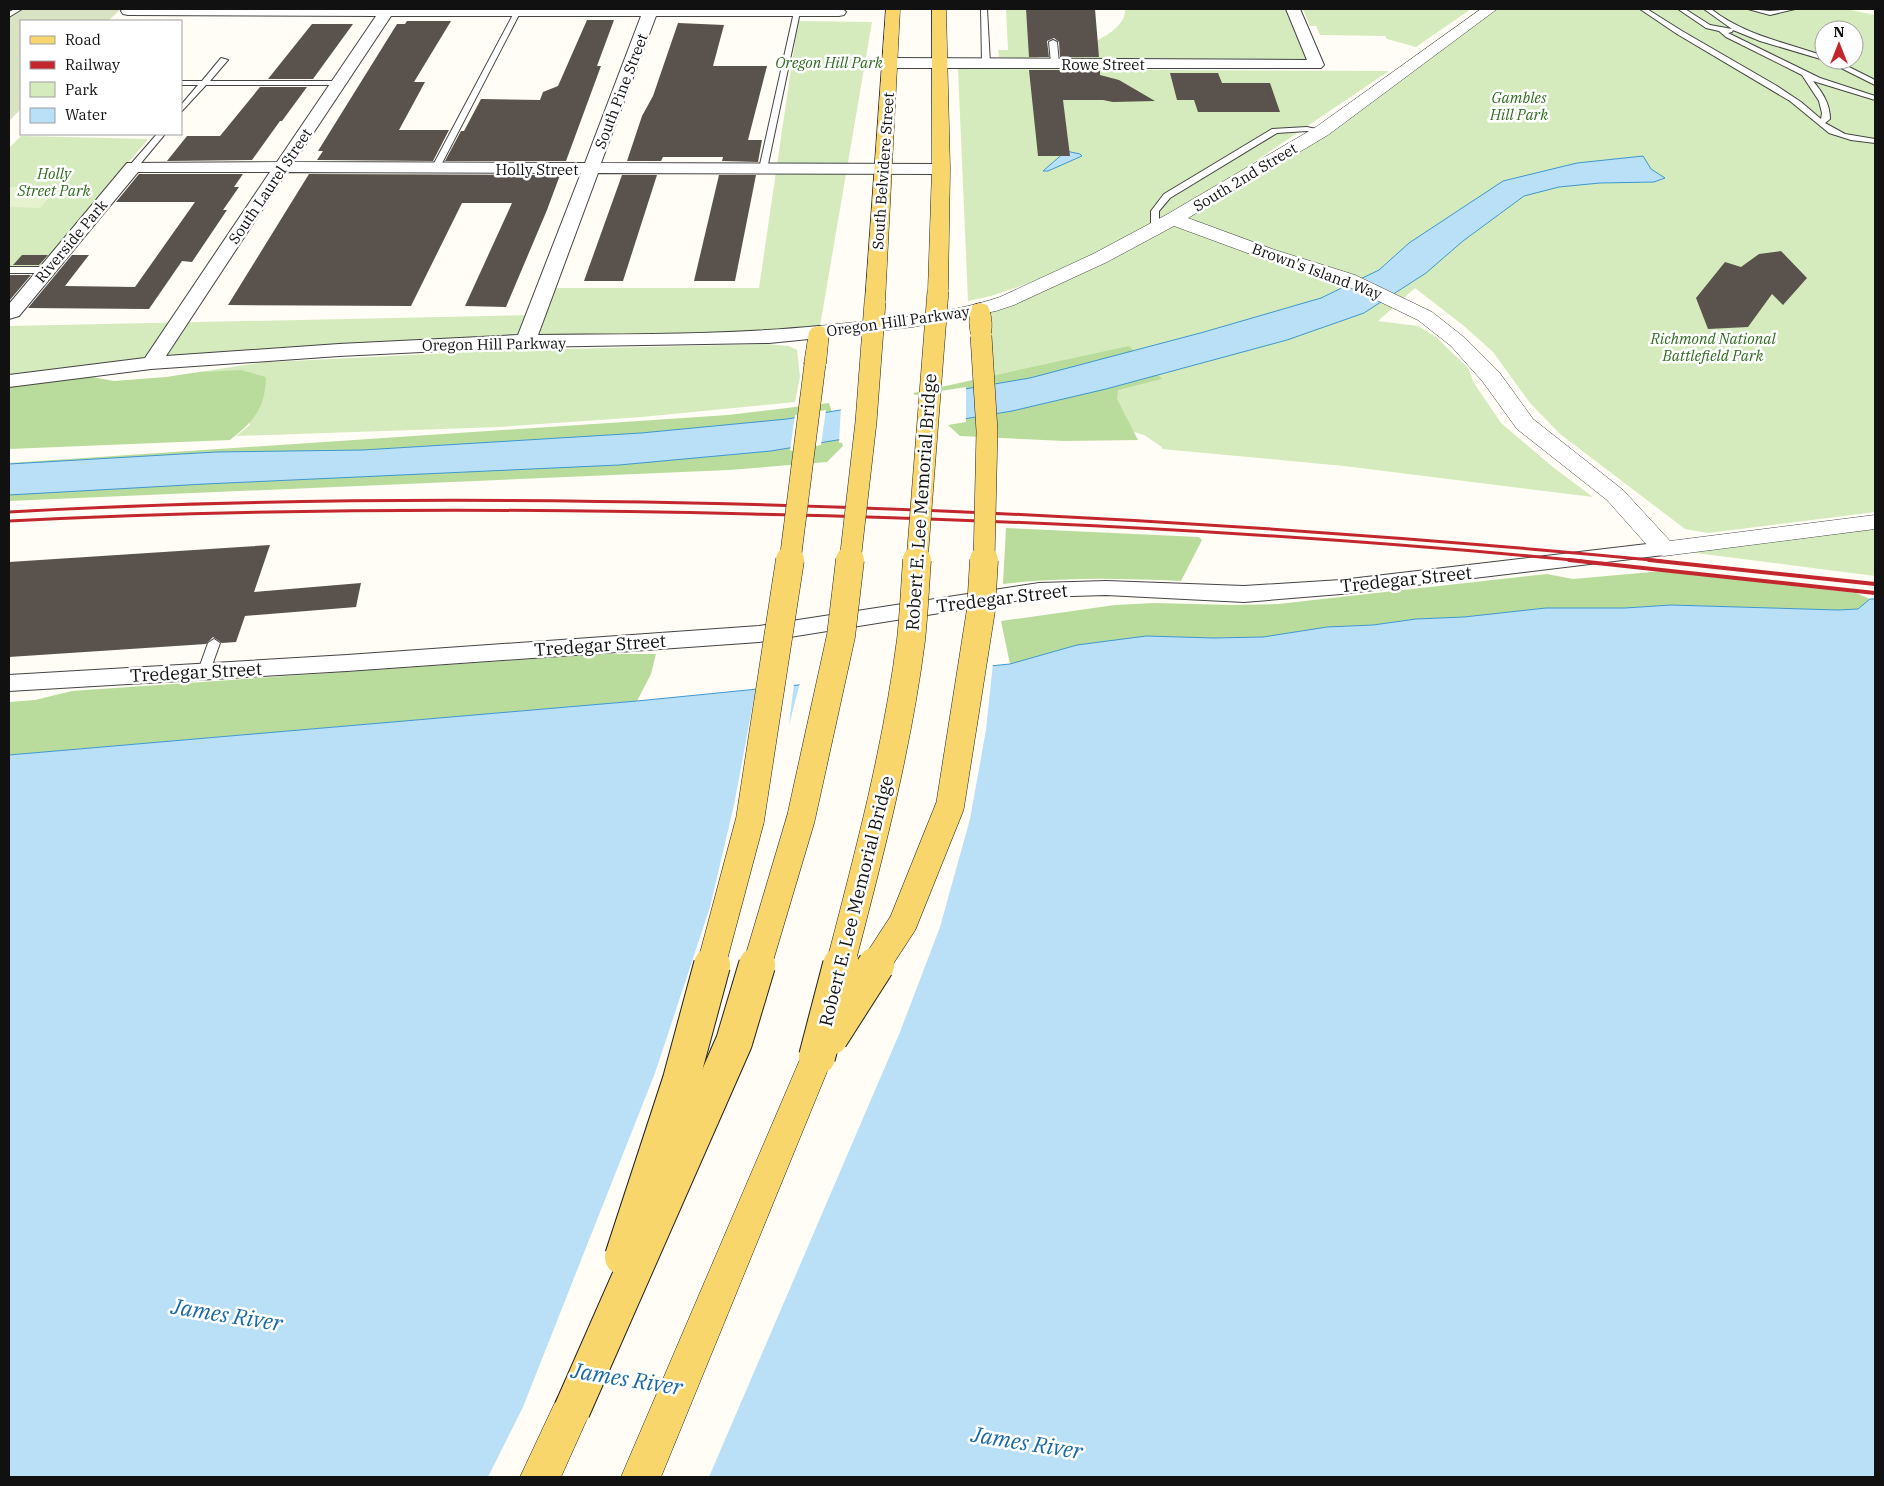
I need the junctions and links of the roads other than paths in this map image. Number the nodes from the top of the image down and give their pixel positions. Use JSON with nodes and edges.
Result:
{"nodes":[{"id":1,"x":19,"y":9,"type":"edge"},
{"id":2,"x":894,"y":9,"type":"edge"},
{"id":3,"x":939,"y":9,"type":"edge"},
{"id":4,"x":984,"y":9,"type":"edge"},
{"id":5,"x":1292,"y":9,"type":"edge"},
{"id":6,"x":1490,"y":9,"type":"edge"},
{"id":7,"x":1643,"y":9,"type":"edge"},
{"id":8,"x":1681,"y":9,"type":"edge"},
{"id":9,"x":1707,"y":9,"type":"edge"},
{"id":10,"x":1751,"y":9,"type":"edge"},
{"id":11,"x":1792,"y":9,"type":"edge"},
{"id":12,"x":129,"y":10,"type":"edge"},
{"id":13,"x":388,"y":10,"type":"edge"},
{"id":14,"x":518,"y":10,"type":"edge"},
{"id":15,"x":651,"y":10,"type":"edge"},
{"id":16,"x":804,"y":11,"type":"edge"},
{"id":17,"x":839,"y":12,"type":"dead end"},
{"id":18,"x":9,"y":14,"type":"edge"},
{"id":19,"x":118,"y":20,"type":"edge"},
{"id":20,"x":1722,"y":31,"type":"junction"},
{"id":21,"x":1739,"y":31,"type":"junction"},
{"id":22,"x":1053,"y":42,"type":"dead end"},
{"id":23,"x":1814,"y":55,"type":"edge"},
{"id":24,"x":224,"y":60,"type":"dead end"},
{"id":25,"x":890,"y":63,"type":"junction"},
{"id":26,"x":940,"y":63,"type":"junction"},
{"id":27,"x":986,"y":63,"type":"junction"},
{"id":28,"x":1055,"y":63,"type":"junction"},
{"id":29,"x":1849,"y":70,"type":"edge"},
{"id":30,"x":1804,"y":74,"type":"junction"},
{"id":31,"x":182,"y":83,"type":"edge"},
{"id":32,"x":205,"y":83,"type":"junction"},
{"id":33,"x":338,"y":83,"type":"junction"},
{"id":34,"x":1875,"y":83,"type":"edge"},
{"id":35,"x":1875,"y":98,"type":"edge"},
{"id":36,"x":182,"y":109,"type":"edge"},
{"id":37,"x":1821,"y":122,"type":"junction"},
{"id":38,"x":1322,"y":131,"type":"junction"},
{"id":39,"x":159,"y":135,"type":"edge"},
{"id":40,"x":1875,"y":142,"type":"edge"},
{"id":41,"x":133,"y":167,"type":"junction"},
{"id":42,"x":282,"y":168,"type":"junction"},
{"id":43,"x":435,"y":169,"type":"junction"},
{"id":44,"x":591,"y":169,"type":"junction"},
{"id":45,"x":763,"y":169,"type":"junction"},
{"id":46,"x":883,"y":169,"type":"junction"},
{"id":47,"x":941,"y":169,"type":"junction"},
{"id":48,"x":1173,"y":219,"type":"junction"},
{"id":49,"x":1155,"y":229,"type":"junction"},
{"id":50,"x":9,"y":270,"type":"edge"},
{"id":51,"x":47,"y":270,"type":"junction"},
{"id":52,"x":980,"y":309,"type":"junction"},
{"id":53,"x":9,"y":313,"type":"edge"},
{"id":54,"x":819,"y":332,"type":"junction"},
{"id":55,"x":526,"y":341,"type":"junction"},
{"id":56,"x":151,"y":363,"type":"junction"},
{"id":57,"x":9,"y":381,"type":"edge"},
{"id":58,"x":1875,"y":522,"type":"edge"},
{"id":59,"x":1664,"y":549,"type":"junction"},
{"id":60,"x":214,"y":644,"type":"dead end"},
{"id":61,"x":204,"y":672,"type":"junction"},
{"id":62,"x":9,"y":683,"type":"edge"},
{"id":63,"x":817,"y":1057,"type":"junction"},
{"id":64,"x":572,"y":1410,"type":"junction"},
{"id":65,"x":540,"y":1477,"type":"edge"},
{"id":66,"x":641,"y":1477,"type":"edge"}],
"edges":[{"from":1,"to":18,"type":"lane"},
{"from":2,"to":25,"type":"main road","name":"South Belvidere Street"},
{"from":3,"to":26,"type":"main road"},
{"from":4,"to":27,"type":"lane"},
{"from":5,"to":28,"type":"street","name":"Rowe Street"},
{"from":6,"to":38,"type":"street","name":"South 2nd Street"},
{"from":7,"to":37,"type":"lane"},
{"from":8,"to":20,"type":"lane"},
{"from":9,"to":21,"type":"lane"},
{"from":10,"to":11,"type":"lane"},
{"from":12,"to":13,"type":"street"},
{"from":12,"to":19,"type":"street"},
{"from":13,"to":14,"type":"street"},
{"from":13,"to":33,"type":"street","name":"South Laurel Street"},
{"from":14,"to":15,"type":"street"},
{"from":14,"to":43,"type":"lane"},
{"from":15,"to":16,"type":"street"},
{"from":15,"to":44,"type":"street","name":"South Pine Street"},
{"from":16,"to":17,"type":"street"},
{"from":16,"to":45,"type":"lane"},
{"from":20,"to":21,"type":"lane"},
{"from":20,"to":30,"type":"lane"},
{"from":21,"to":23,"type":"lane"},
{"from":22,"to":28,"type":"lane"},
{"from":24,"to":32,"type":"lane"},
{"from":25,"to":26,"type":"street","name":"Rowe Street"},
{"from":25,"to":46,"type":"main road","name":"South Belvidere Street"},
{"from":26,"to":27,"type":"street","name":"Rowe Street"},
{"from":26,"to":47,"type":"main road"},
{"from":27,"to":28,"type":"street","name":"Rowe Street"},
{"from":29,"to":34,"type":"lane"},
{"from":30,"to":35,"type":"lane"},
{"from":30,"to":37,"type":"lane"},
{"from":31,"to":32,"type":"lane"},
{"from":32,"to":33,"type":"lane"},
{"from":32,"to":36,"type":"lane"},
{"from":33,"to":42,"type":"street","name":"South Laurel Street"},
{"from":37,"to":40,"type":"lane"},
{"from":38,"to":48,"type":"street","name":"South 2nd Street"},
{"from":38,"to":49,"type":"lane"},
{"from":39,"to":41,"type":"lane"},
{"from":41,"to":42,"type":"street","name":"Holly Street"},
{"from":41,"to":51,"type":"street","name":"Riverside Park"},
{"from":42,"to":43,"type":"street","name":"Holly Street"},
{"from":42,"to":56,"type":"street","name":"South Laurel Street"},
{"from":43,"to":44,"type":"street","name":"Holly Street"},
{"from":44,"to":45,"type":"street","name":"Holly Street"},
{"from":44,"to":55,"type":"street","name":"South Pine Street"},
{"from":45,"to":46,"type":"street","name":"Holly Street"},
{"from":46,"to":47,"type":"street","name":"Holly Street"},
{"from":46,"to":64,"type":"main road","name":"South Belvidere Street","bridge":true},
{"from":47,"to":63,"type":"main road","name":"Robert E. Lee Memorial Bridge","bridge":true},
{"from":48,"to":49,"type":"street","name":"South 2nd Street"},
{"from":48,"to":59,"type":"street","name":"Brown's Island Way"},
{"from":49,"to":52,"type":"street","name":"South 2nd Street"},
{"from":50,"to":51,"type":"lane"},
{"from":51,"to":53,"type":"street","name":"Riverside Park"},
{"from":52,"to":54,"type":"street","name":"Oregon Hill Parkway"},
{"from":52,"to":63,"type":"main road","bridge":true},
{"from":54,"to":55,"type":"street","name":"Oregon Hill Parkway"},
{"from":54,"to":64,"type":"main road","bridge":true},
{"from":55,"to":56,"type":"street","name":"Oregon Hill Parkway"},
{"from":56,"to":57,"type":"street","name":"Oregon Hill Parkway"},
{"from":58,"to":59,"type":"street","name":"Tredegar Street"},
{"from":59,"to":61,"type":"street","name":"Tredegar Street"},
{"from":60,"to":61,"type":"lane"},
{"from":61,"to":62,"type":"street","name":"Tredegar Street"},
{"from":63,"to":66,"type":"main road","name":"Robert E. Lee Memorial Bridge"},
{"from":64,"to":65,"type":"main road"}]}
